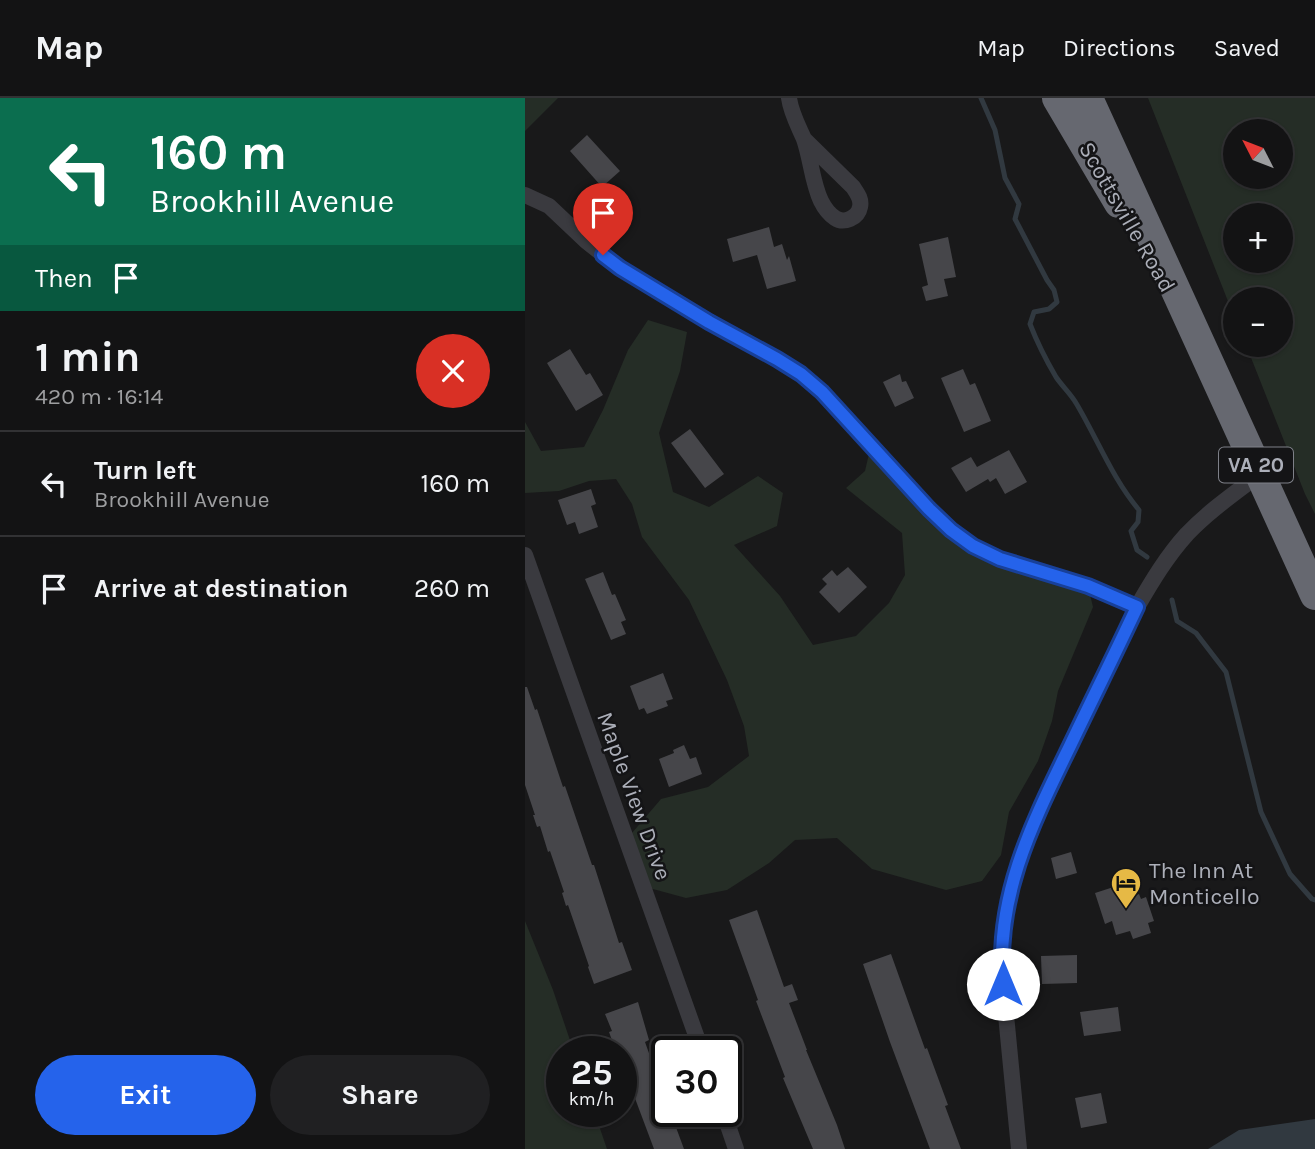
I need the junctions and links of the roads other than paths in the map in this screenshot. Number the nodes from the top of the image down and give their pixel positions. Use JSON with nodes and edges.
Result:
{"nodes":[{"id":1,"x":789,"y":98,"type":"edge"},
{"id":2,"x":1057,"y":98,"type":"edge"},
{"id":3,"x":1088,"y":98,"type":"edge"},
{"id":4,"x":804,"y":139,"type":"junction"},
{"id":5,"x":525,"y":195,"type":"edge"},
{"id":6,"x":1196,"y":337,"type":"junction"},
{"id":7,"x":1260,"y":474,"type":"junction"},
{"id":8,"x":525,"y":555,"type":"edge"},
{"id":9,"x":1315,"y":595,"type":"edge"},
{"id":10,"x":1137,"y":607,"type":"junction"},
{"id":11,"x":696,"y":1036,"type":"edge"},
{"id":12,"x":728,"y":1127,"type":"edge"},
{"id":13,"x":736,"y":1149,"type":"edge"},
{"id":14,"x":1019,"y":1149,"type":"edge"}],
"edges":[{"from":1,"to":4,"type":"street"},
{"from":2,"to":6,"type":"highway","name":"Scottsville Road","number":"VA 20"},
{"from":3,"to":6,"type":"highway","name":"Scottsville Road","number":"VA 20"},
{"from":4,"to":4,"type":"street"},
{"from":5,"to":10,"type":"street"},
{"from":6,"to":7,"type":"highway","name":"Scottsville Road","number":"VA 20"},
{"from":7,"to":9,"type":"highway","name":"Scottsville Road","number":"VA 20"},
{"from":7,"to":10,"type":"street"},
{"from":8,"to":11,"type":"street","name":"Maple View Drive"},
{"from":10,"to":14,"type":"street"},
{"from":12,"to":13,"type":"street"}]}
